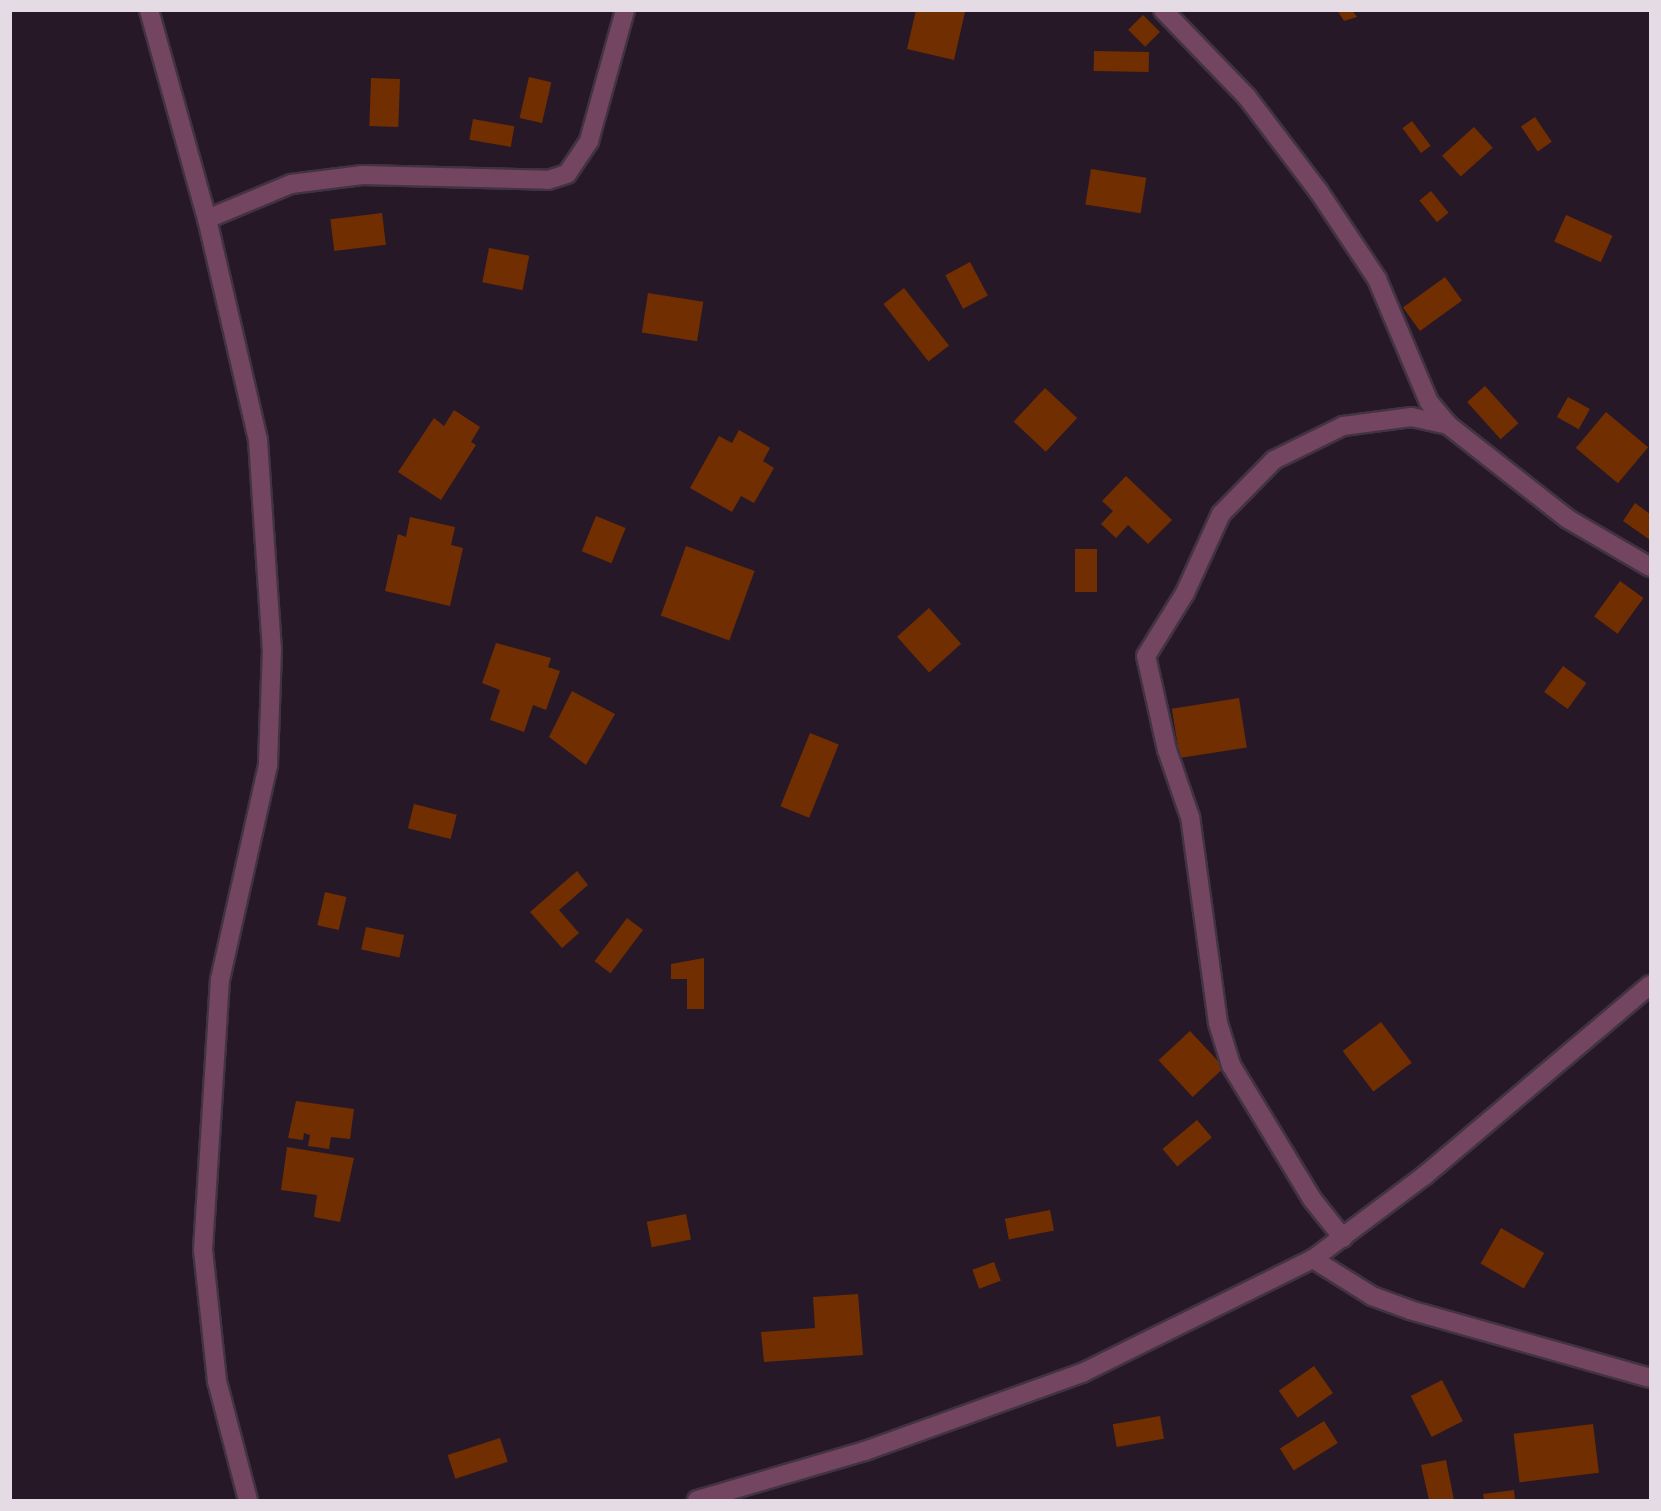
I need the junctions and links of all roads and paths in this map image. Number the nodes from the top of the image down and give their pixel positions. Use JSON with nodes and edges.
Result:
{"nodes":[{"id":1,"x":149,"y":10,"type":"edge"},
{"id":2,"x":625,"y":10,"type":"edge"},
{"id":3,"x":1163,"y":10,"type":"edge"},
{"id":4,"x":207,"y":219,"type":"junction"},
{"id":5,"x":1448,"y":425,"type":"junction"},
{"id":6,"x":1650,"y":567,"type":"edge"},
{"id":7,"x":1650,"y":985,"type":"edge"},
{"id":8,"x":1344,"y":1238,"type":"junction"},
{"id":9,"x":1313,"y":1259,"type":"junction"},
{"id":10,"x":1650,"y":1378,"type":"edge"},
{"id":11,"x":248,"y":1500,"type":"edge"},
{"id":12,"x":697,"y":1500,"type":"edge"}],
"edges":[{"from":1,"to":4,"type":"street"},
{"from":2,"to":4,"type":"street"},
{"from":3,"to":5,"type":"street"},
{"from":4,"to":11,"type":"street"},
{"from":5,"to":6,"type":"street"},
{"from":5,"to":8,"type":"street"},
{"from":7,"to":8,"type":"street"},
{"from":8,"to":9,"type":"street"},
{"from":9,"to":10,"type":"street"},
{"from":9,"to":12,"type":"street"}]}
